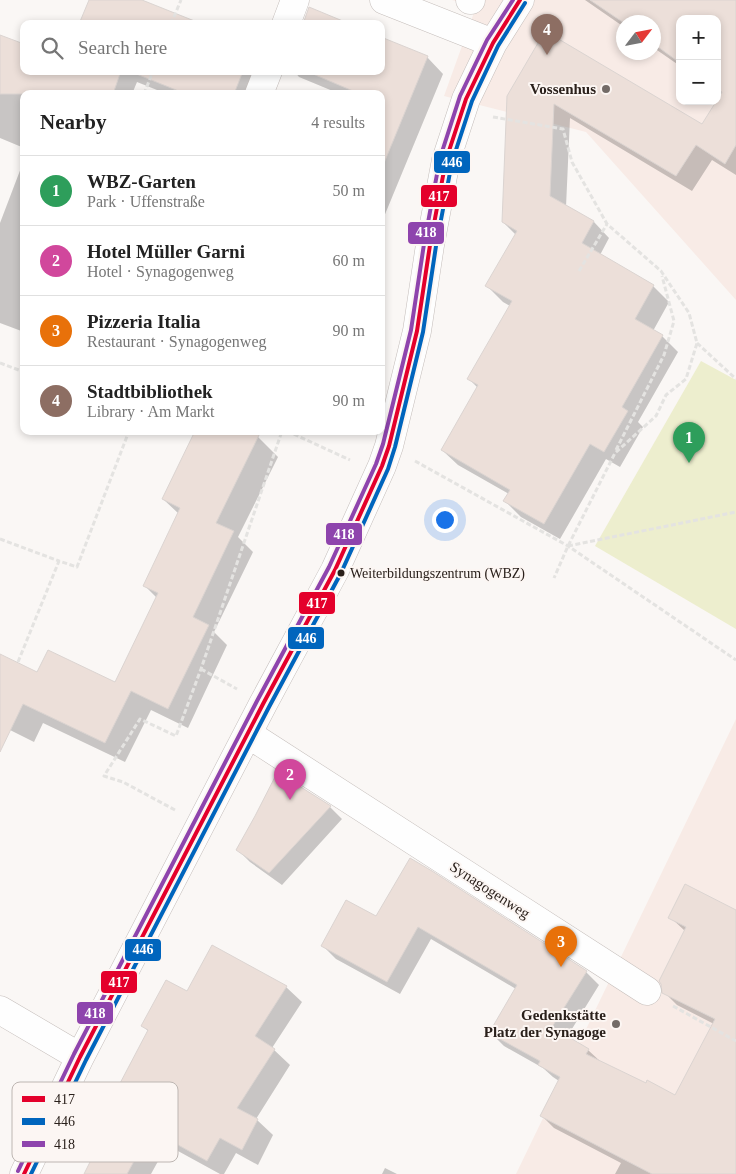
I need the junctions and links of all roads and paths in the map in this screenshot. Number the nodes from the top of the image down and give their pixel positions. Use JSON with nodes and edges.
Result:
{"nodes":[{"id":1,"x":181,"y":0,"type":"edge"},
{"id":2,"x":295,"y":0,"type":"edge"},
{"id":3,"x":384,"y":0,"type":"edge"},
{"id":4,"x":520,"y":0,"type":"edge"},
{"id":5,"x":173,"y":20,"type":"edge"},
{"id":6,"x":288,"y":20,"type":"edge"},
{"id":7,"x":493,"y":43,"type":"junction"},
{"id":8,"x":151,"y":75,"type":"edge"},
{"id":9,"x":266,"y":75,"type":"edge"},
{"id":10,"x":145,"y":90,"type":"edge"},
{"id":11,"x":261,"y":90,"type":"edge"},
{"id":12,"x":462,"y":112,"type":"junction"},
{"id":13,"x":607,"y":224,"type":"junction"},
{"id":14,"x":661,"y":271,"type":"junction"},
{"id":15,"x":579,"y":272,"type":"dead end"},
{"id":16,"x":697,"y":344,"type":"junction"},
{"id":17,"x":0,"y":363,"type":"edge"},
{"id":18,"x":20,"y":370,"type":"edge"},
{"id":19,"x":736,"y":379,"type":"edge"},
{"id":20,"x":127,"y":435,"type":"edge"},
{"id":21,"x":281,"y":435,"type":"edge"},
{"id":22,"x":296,"y":435,"type":"edge"},
{"id":23,"x":388,"y":446,"type":"junction"},
{"id":24,"x":615,"y":453,"type":"junction"},
{"id":25,"x":379,"y":472,"type":"junction"},
{"id":26,"x":736,"y":512,"type":"edge"},
{"id":27,"x":0,"y":539,"type":"edge"},
{"id":28,"x":568,"y":546,"type":"junction"},
{"id":29,"x":60,"y":561,"type":"junction"},
{"id":30,"x":554,"y":578,"type":"dead end"},
{"id":31,"x":736,"y":660,"type":"edge"},
{"id":32,"x":18,"y":662,"type":"dead end"},
{"id":33,"x":201,"y":668,"type":"junction"},
{"id":34,"x":231,"y":685,"type":"dead end"},
{"id":35,"x":248,"y":734,"type":"junction"},
{"id":36,"x":202,"y":824,"type":"junction"},
{"id":37,"x":646,"y":991,"type":"joint"},
{"id":38,"x":0,"y":1010,"type":"edge"},
{"id":39,"x":736,"y":1040,"type":"edge"},
{"id":40,"x":80,"y":1056,"type":"junction"},
{"id":41,"x":68,"y":1082,"type":"edge"},
{"id":42,"x":30,"y":1162,"type":"edge"},
{"id":43,"x":24,"y":1174,"type":"edge"}],
"edges":[{"from":1,"to":5,"type":"path"},
{"from":2,"to":6,"type":"street"},
{"from":3,"to":7,"type":"street"},
{"from":4,"to":7,"type":"street"},
{"from":7,"to":12,"type":"street"},
{"from":8,"to":10,"type":"path"},
{"from":9,"to":11,"type":"street"},
{"from":12,"to":13,"type":"path"},
{"from":12,"to":23,"type":"street"},
{"from":13,"to":14,"type":"path"},
{"from":13,"to":15,"type":"path"},
{"from":14,"to":16,"type":"path"},
{"from":14,"to":24,"type":"path"},
{"from":16,"to":19,"type":"path"},
{"from":16,"to":24,"type":"path"},
{"from":17,"to":18,"type":"path"},
{"from":20,"to":29,"type":"path"},
{"from":21,"to":33,"type":"path"},
{"from":22,"to":25,"type":"path"},
{"from":23,"to":25,"type":"street"},
{"from":23,"to":28,"type":"path"},
{"from":24,"to":28,"type":"path"},
{"from":25,"to":35,"type":"street"},
{"from":26,"to":28,"type":"path"},
{"from":27,"to":29,"type":"path"},
{"from":28,"to":30,"type":"path"},
{"from":28,"to":31,"type":"path"},
{"from":29,"to":32,"type":"path"},
{"from":33,"to":34,"type":"path"},
{"from":33,"to":36,"type":"path"},
{"from":35,"to":36,"type":"street"},
{"from":35,"to":37,"type":"street","name":"Synagogenweg"},
{"from":36,"to":40,"type":"street"},
{"from":37,"to":39,"type":"path"},
{"from":38,"to":40,"type":"street"},
{"from":40,"to":41,"type":"street"},
{"from":42,"to":43,"type":"street"}]}
